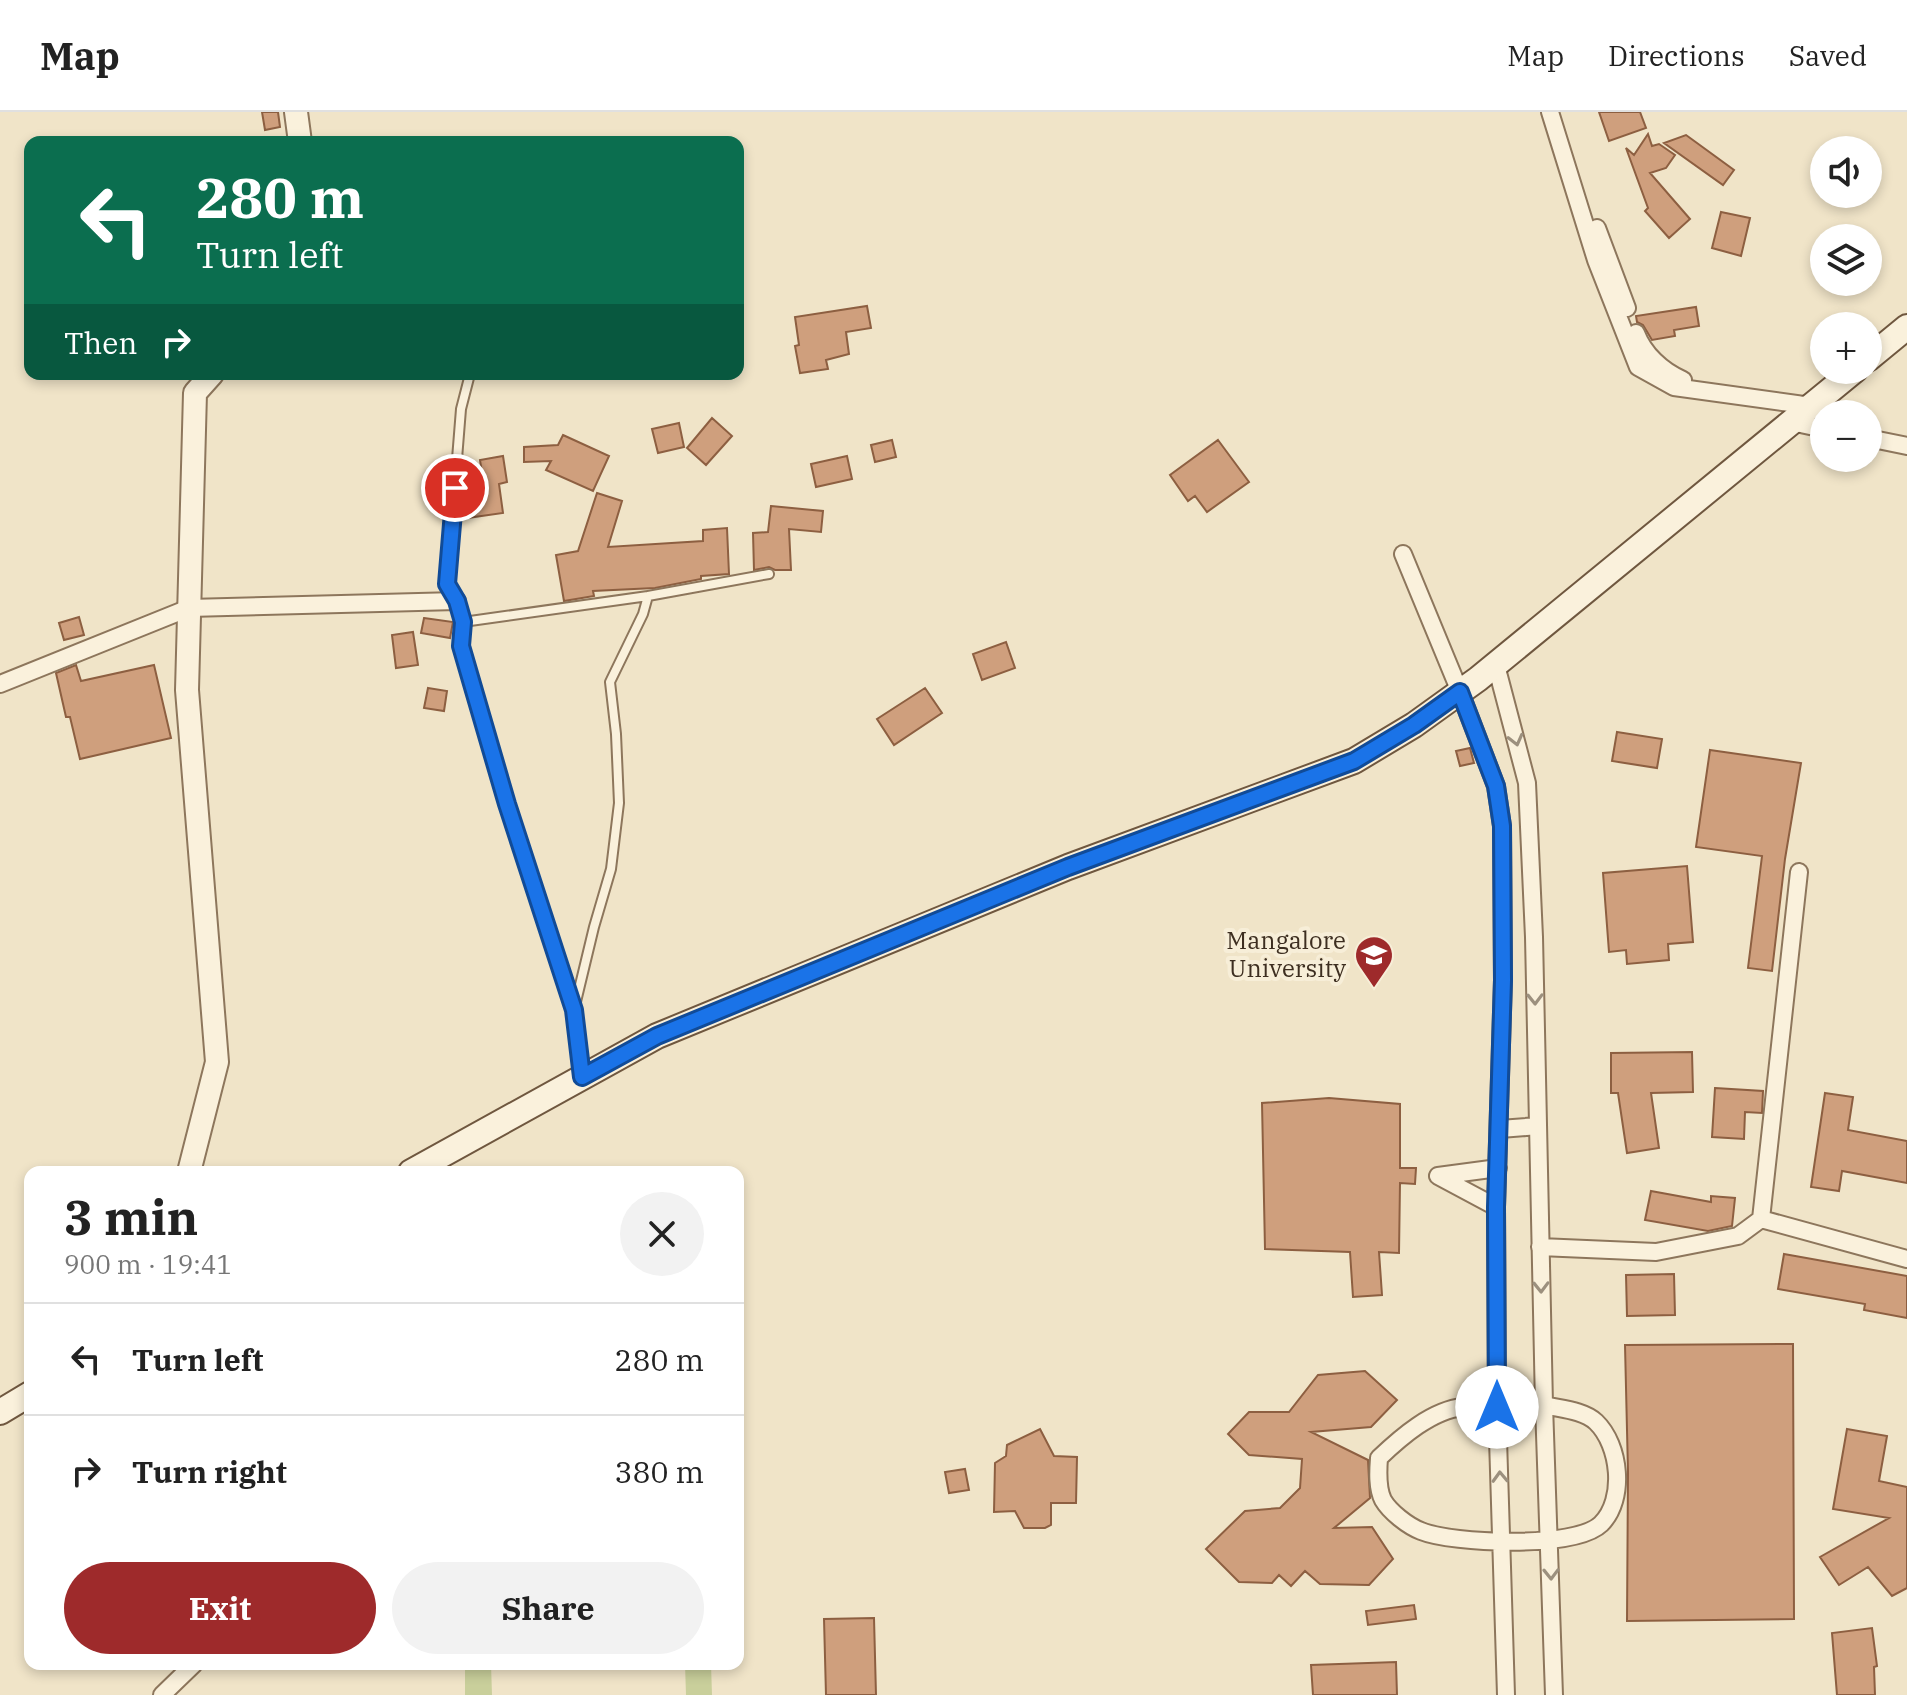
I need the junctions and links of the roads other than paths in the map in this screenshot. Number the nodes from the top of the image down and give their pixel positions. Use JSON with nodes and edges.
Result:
{"nodes":[{"id":1,"x":296,"y":112,"type":"edge"},
{"id":2,"x":1552,"y":112,"type":"edge"},
{"id":3,"x":299,"y":136,"type":"edge"},
{"id":4,"x":1907,"y":327,"type":"edge"},
{"id":5,"x":1882,"y":348,"type":"edge"},
{"id":6,"x":207,"y":380,"type":"edge"},
{"id":7,"x":468,"y":380,"type":"edge"},
{"id":8,"x":1837,"y":384,"type":"edge"},
{"id":9,"x":1817,"y":400,"type":"edge"},
{"id":10,"x":1810,"y":404,"type":"edge"},
{"id":11,"x":1810,"y":406,"type":"edge"},
{"id":12,"x":1791,"y":422,"type":"junction"},
{"id":13,"x":1810,"y":426,"type":"edge"},
{"id":14,"x":1882,"y":441,"type":"edge"},
{"id":15,"x":1907,"y":446,"type":"edge"},
{"id":16,"x":1403,"y":554,"type":"dead end"},
{"id":17,"x":769,"y":574,"type":"dead end"},
{"id":18,"x":648,"y":596,"type":"junction"},
{"id":19,"x":457,"y":601,"type":"junction"},
{"id":20,"x":189,"y":608,"type":"junction"},
{"id":21,"x":463,"y":622,"type":"junction"},
{"id":22,"x":1496,"y":665,"type":"junction"},
{"id":23,"x":0,"y":684,"type":"edge"},
{"id":24,"x":1460,"y":692,"type":"junction"},
{"id":25,"x":1799,"y":872,"type":"dead end"},
{"id":26,"x":574,"y":1010,"type":"junction"},
{"id":27,"x":582,"y":1077,"type":"junction"},
{"id":28,"x":1538,"y":1126,"type":"junction"},
{"id":29,"x":1500,"y":1129,"type":"junction"},
{"id":30,"x":191,"y":1166,"type":"edge"},
{"id":31,"x":422,"y":1166,"type":"edge"},
{"id":32,"x":1498,"y":1168,"type":"junction"},
{"id":33,"x":1496,"y":1207,"type":"junction"},
{"id":34,"x":1761,"y":1219,"type":"junction"},
{"id":35,"x":1540,"y":1247,"type":"junction"},
{"id":36,"x":1907,"y":1259,"type":"edge"},
{"id":37,"x":24,"y":1398,"type":"edge"},
{"id":38,"x":1544,"y":1405,"type":"junction"},
{"id":39,"x":1497,"y":1407,"type":"junction"},
{"id":40,"x":0,"y":1412,"type":"edge"},
{"id":41,"x":1550,"y":1540,"type":"junction"},
{"id":42,"x":1502,"y":1542,"type":"junction"},
{"id":43,"x":188,"y":1670,"type":"edge"},
{"id":44,"x":162,"y":1695,"type":"edge"},
{"id":45,"x":1506,"y":1695,"type":"edge"},
{"id":46,"x":1554,"y":1695,"type":"edge"}],
"edges":[{"from":1,"to":3,"type":"street"},
{"from":2,"to":10,"type":"street"},
{"from":4,"to":5,"type":"main road"},
{"from":6,"to":20,"type":"street"},
{"from":7,"to":19,"type":"lane"},
{"from":8,"to":9,"type":"main road"},
{"from":11,"to":12,"type":"main road"},
{"from":12,"to":13,"type":"street"},
{"from":12,"to":22,"type":"main road"},
{"from":14,"to":15,"type":"street"},
{"from":16,"to":24,"type":"street"},
{"from":17,"to":18,"type":"lane"},
{"from":18,"to":21,"type":"lane"},
{"from":18,"to":26,"type":"lane"},
{"from":19,"to":20,"type":"street"},
{"from":19,"to":21,"type":"lane"},
{"from":20,"to":23,"type":"street"},
{"from":20,"to":30,"type":"street"},
{"from":21,"to":26,"type":"lane"},
{"from":22,"to":24,"type":"main road"},
{"from":22,"to":28,"type":"street","one_way":true},
{"from":24,"to":27,"type":"main road"},
{"from":24,"to":29,"type":"street"},
{"from":25,"to":34,"type":"street"},
{"from":26,"to":27,"type":"lane"},
{"from":27,"to":31,"type":"main road"},
{"from":28,"to":29,"type":"street"},
{"from":28,"to":35,"type":"street"},
{"from":29,"to":32,"type":"street"},
{"from":32,"to":33,"type":"street"},
{"from":32,"to":33,"type":"street"},
{"from":33,"to":39,"type":"street"},
{"from":34,"to":35,"type":"street"},
{"from":34,"to":36,"type":"street"},
{"from":35,"to":38,"type":"street","one_way":true},
{"from":37,"to":40,"type":"main road"},
{"from":38,"to":39,"type":"street"},
{"from":38,"to":41,"type":"street"},
{"from":38,"to":41,"type":"street"},
{"from":42,"to":39,"type":"street","one_way":true},
{"from":39,"to":42,"type":"street"},
{"from":41,"to":42,"type":"street"},
{"from":41,"to":46,"type":"street","one_way":true},
{"from":42,"to":45,"type":"street"},
{"from":43,"to":44,"type":"street"}]}
